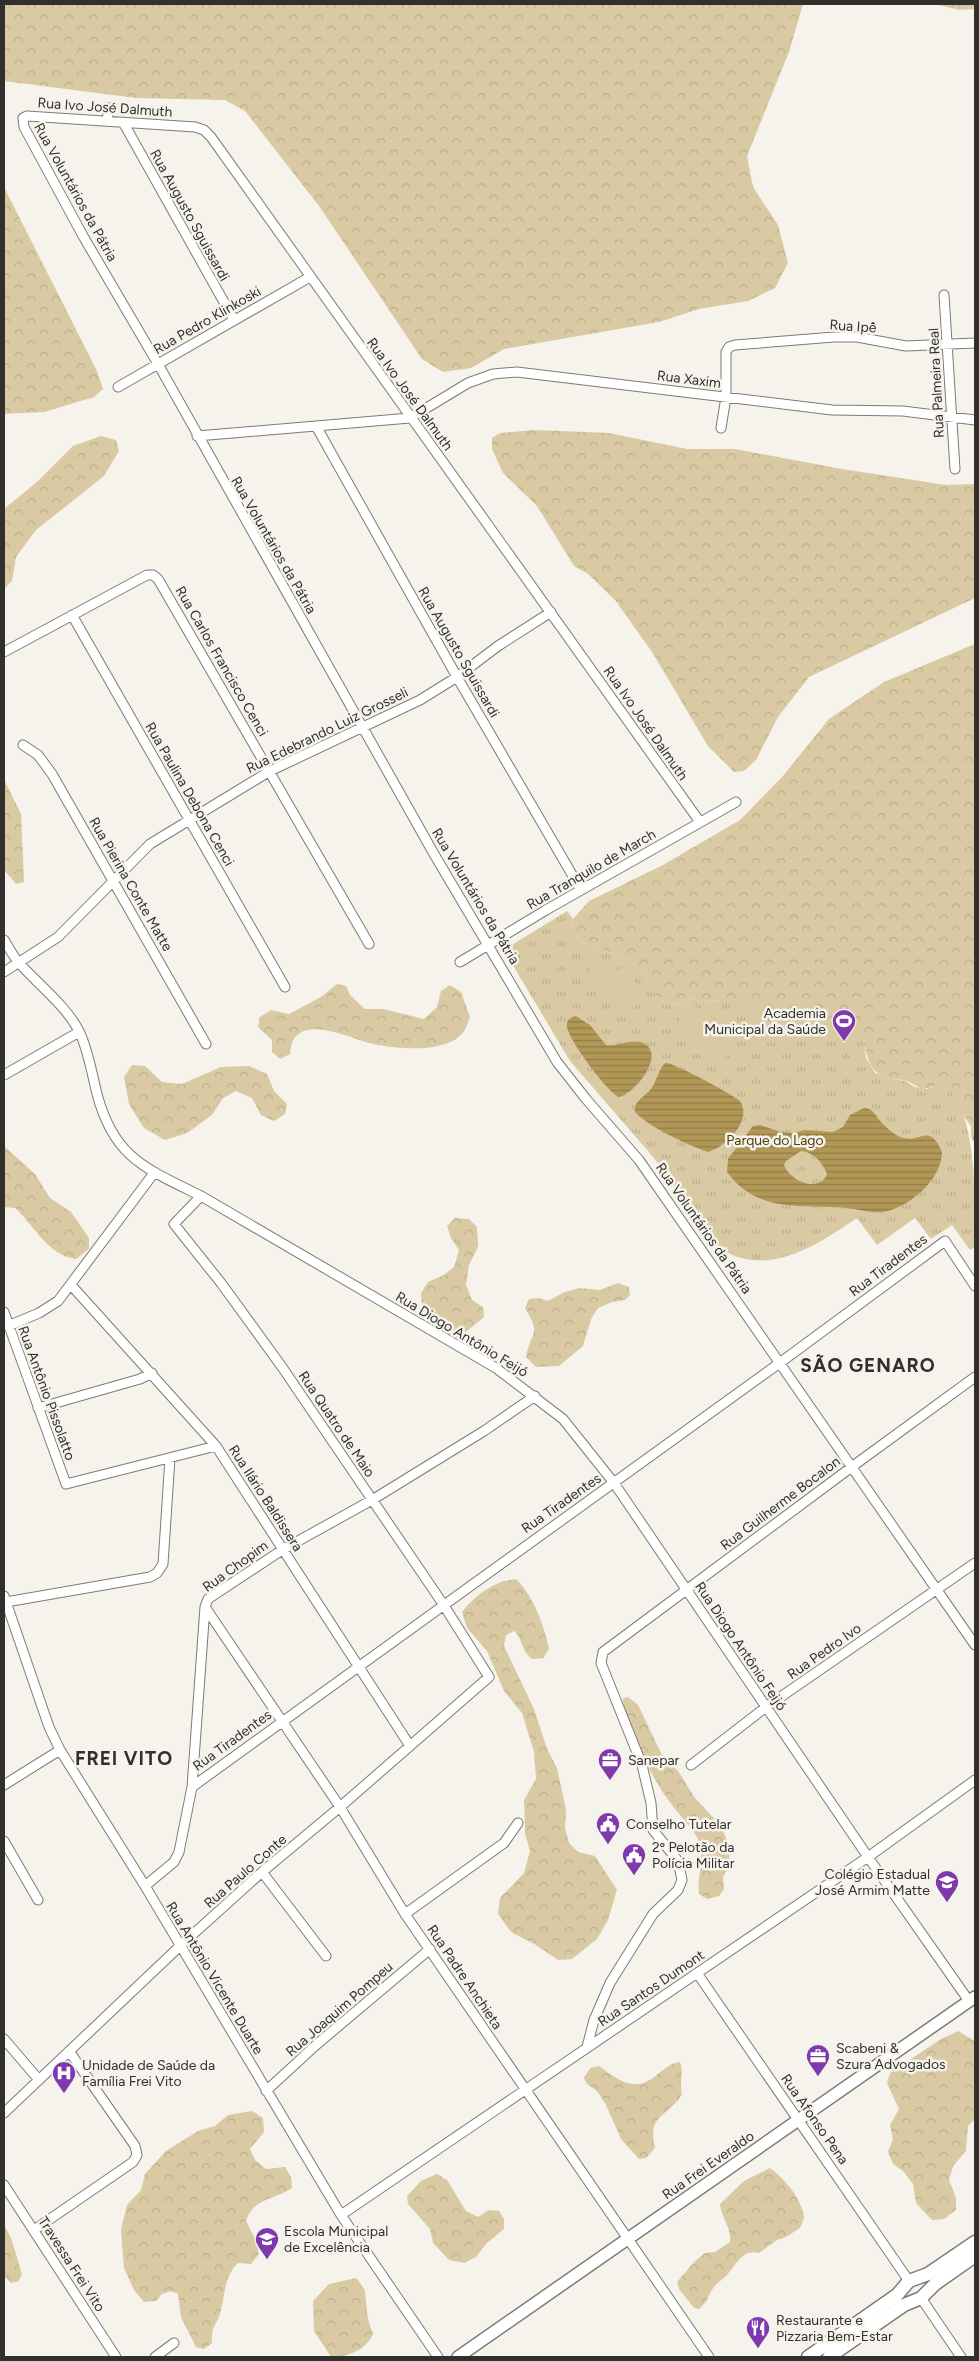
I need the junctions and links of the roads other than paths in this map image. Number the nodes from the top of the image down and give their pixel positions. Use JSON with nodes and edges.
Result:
{"nodes":[{"id":1,"x":109,"y":108,"type":"dead end"},
{"id":2,"x":23,"y":118,"type":"joint"},
{"id":3,"x":107,"y":121,"type":"junction"},
{"id":4,"x":122,"y":122,"type":"junction"},
{"id":5,"x":310,"y":277,"type":"junction"},
{"id":6,"x":944,"y":295,"type":"dead end"},
{"id":7,"x":234,"y":320,"type":"junction"},
{"id":8,"x":975,"y":343,"type":"edge"},
{"id":9,"x":947,"y":346,"type":"junction"},
{"id":10,"x":158,"y":364,"type":"junction"},
{"id":11,"x":118,"y":387,"type":"dead end"},
{"id":12,"x":726,"y":397,"type":"junction"},
{"id":13,"x":952,"y":417,"type":"junction"},
{"id":14,"x":410,"y":418,"type":"junction"},
{"id":15,"x":975,"y":420,"type":"edge"},
{"id":16,"x":316,"y":426,"type":"junction"},
{"id":17,"x":721,"y":428,"type":"dead end"},
{"id":18,"x":197,"y":436,"type":"junction"},
{"id":19,"x":955,"y":469,"type":"dead end"},
{"id":20,"x":551,"y":612,"type":"junction"},
{"id":21,"x":72,"y":615,"type":"junction"},
{"id":22,"x":4,"y":652,"type":"edge"},
{"id":23,"x":457,"y":677,"type":"junction"},
{"id":24,"x":363,"y":728,"type":"junction"},
{"id":25,"x":23,"y":745,"type":"dead end"},
{"id":26,"x":270,"y":771,"type":"junction"},
{"id":27,"x":736,"y":802,"type":"dead end"},
{"id":28,"x":190,"y":820,"type":"junction"},
{"id":29,"x":700,"y":822,"type":"junction"},
{"id":30,"x":114,"y":881,"type":"junction"},
{"id":31,"x":582,"y":890,"type":"junction"},
{"id":32,"x":4,"y":940,"type":"edge"},
{"id":33,"x":369,"y":944,"type":"dead end"},
{"id":34,"x":489,"y":946,"type":"junction"},
{"id":35,"x":460,"y":962,"type":"dead end"},
{"id":36,"x":19,"y":963,"type":"junction"},
{"id":37,"x":4,"y":972,"type":"edge"},
{"id":38,"x":284,"y":987,"type":"dead end"},
{"id":39,"x":79,"y":1032,"type":"junction"},
{"id":40,"x":206,"y":1044,"type":"dead end"},
{"id":41,"x":4,"y":1075,"type":"edge"},
{"id":42,"x":154,"y":1173,"type":"junction"},
{"id":43,"x":201,"y":1196,"type":"junction"},
{"id":44,"x":71,"y":1285,"type":"junction"},
{"id":45,"x":975,"y":1286,"type":"edge"},
{"id":46,"x":4,"y":1312,"type":"edge"},
{"id":47,"x":8,"y":1326,"type":"junction"},
{"id":48,"x":781,"y":1362,"type":"junction"},
{"id":49,"x":152,"y":1373,"type":"junction"},
{"id":50,"x":975,"y":1378,"type":"edge"},
{"id":51,"x":535,"y":1396,"type":"junction"},
{"id":52,"x":38,"y":1408,"type":"junction"},
{"id":53,"x":216,"y":1446,"type":"junction"},
{"id":54,"x":170,"y":1458,"type":"junction"},
{"id":55,"x":852,"y":1466,"type":"junction"},
{"id":56,"x":614,"y":1483,"type":"junction"},
{"id":57,"x":372,"y":1500,"type":"junction"},
{"id":58,"x":282,"y":1550,"type":"junction"},
{"id":59,"x":975,"y":1563,"type":"edge"},
{"id":60,"x":938,"y":1588,"type":"junction"},
{"id":61,"x":687,"y":1590,"type":"junction"},
{"id":62,"x":5,"y":1599,"type":"edge"},
{"id":63,"x":443,"y":1604,"type":"junction"},
{"id":64,"x":205,"y":1607,"type":"junction"},
{"id":65,"x":975,"y":1645,"type":"edge"},
{"id":66,"x":358,"y":1666,"type":"junction"},
{"id":67,"x":489,"y":1677,"type":"joint"},
{"id":68,"x":766,"y":1707,"type":"junction"},
{"id":69,"x":281,"y":1721,"type":"junction"},
{"id":70,"x":410,"y":1746,"type":"junction"},
{"id":71,"x":60,"y":1750,"type":"junction"},
{"id":72,"x":691,"y":1765,"type":"dead end"},
{"id":73,"x":975,"y":1780,"type":"edge"},
{"id":74,"x":4,"y":1785,"type":"edge"},
{"id":75,"x":192,"y":1787,"type":"junction"},
{"id":76,"x":340,"y":1807,"type":"junction"},
{"id":77,"x":518,"y":1823,"type":"dead end"},
{"id":78,"x":4,"y":1841,"type":"edge"},
{"id":79,"x":868,"y":1857,"type":"junction"},
{"id":80,"x":262,"y":1872,"type":"junction"},
{"id":81,"x":145,"y":1886,"type":"junction"},
{"id":82,"x":38,"y":1900,"type":"dead end"},
{"id":83,"x":405,"y":1914,"type":"junction"},
{"id":84,"x":180,"y":1946,"type":"junction"},
{"id":85,"x":430,"y":1949,"type":"junction"},
{"id":86,"x":326,"y":1956,"type":"dead end"},
{"id":87,"x":697,"y":1973,"type":"junction"},
{"id":88,"x":972,"y":1999,"type":"edge"},
{"id":89,"x":4,"y":2039,"type":"edge"},
{"id":90,"x":587,"y":2048,"type":"junction"},
{"id":91,"x":69,"y":2051,"type":"junction"},
{"id":92,"x":39,"y":2080,"type":"junction"},
{"id":93,"x":524,"y":2090,"type":"junction"},
{"id":94,"x":266,"y":2091,"type":"junction"},
{"id":95,"x":4,"y":2113,"type":"edge"},
{"id":96,"x":798,"y":2120,"type":"junction"},
{"id":97,"x":4,"y":2186,"type":"edge"},
{"id":98,"x":341,"y":2215,"type":"junction"},
{"id":99,"x":34,"y":2230,"type":"junction"},
{"id":100,"x":627,"y":2240,"type":"junction"},
{"id":101,"x":975,"y":2242,"type":"edge"},
{"id":102,"x":975,"y":2256,"type":"edge"},
{"id":103,"x":910,"y":2283,"type":"junction"},
{"id":104,"x":920,"y":2296,"type":"junction"},
{"id":105,"x":174,"y":2343,"type":"dead end"},
{"id":106,"x":116,"y":2357,"type":"edge"},
{"id":107,"x":156,"y":2357,"type":"edge"},
{"id":108,"x":438,"y":2357,"type":"edge"},
{"id":109,"x":458,"y":2357,"type":"edge"},
{"id":110,"x":709,"y":2357,"type":"edge"},
{"id":111,"x":808,"y":2357,"type":"edge"},
{"id":112,"x":830,"y":2357,"type":"edge"},
{"id":113,"x":961,"y":2357,"type":"edge"}],
"edges":[{"from":1,"to":3,"type":"street"},
{"from":2,"to":3,"type":"street","name":"Rua Ivo José Dalmuth"},
{"from":2,"to":10,"type":"street","name":"Rua Voluntários da Pátria"},
{"from":3,"to":4,"type":"street","name":"Rua Ivo José Dalmuth"},
{"from":4,"to":5,"type":"street","name":"Rua Ivo José Dalmuth"},
{"from":4,"to":7,"type":"street","name":"Rua Augusto Sguissardi"},
{"from":5,"to":7,"type":"street","name":"Rua Pedro Klinkoski"},
{"from":5,"to":14,"type":"street","name":"Rua Ivo José Dalmuth"},
{"from":6,"to":9,"type":"street","name":"Rua Palmeira Real"},
{"from":7,"to":10,"type":"street","name":"Rua Pedro Klinkoski"},
{"from":8,"to":9,"type":"street","name":"Rua Ipê"},
{"from":9,"to":12,"type":"street","name":"Rua Ipê"},
{"from":9,"to":13,"type":"street","name":"Rua Palmeira Real"},
{"from":10,"to":11,"type":"street","name":"Rua Pedro Klinkoski"},
{"from":10,"to":18,"type":"street","name":"Rua Voluntários da Pátria"},
{"from":12,"to":13,"type":"street","name":"Rua Xaxim"},
{"from":12,"to":14,"type":"street","name":"Rua Xaxim"},
{"from":12,"to":17,"type":"street"},
{"from":13,"to":15,"type":"street","name":"Rua Xaxim"},
{"from":13,"to":19,"type":"street","name":"Rua Palmeira Real"},
{"from":14,"to":16,"type":"street"},
{"from":14,"to":20,"type":"street","name":"Rua Ivo José Dalmuth"},
{"from":16,"to":18,"type":"street"},
{"from":16,"to":23,"type":"street","name":"Rua Augusto Sguissardi"},
{"from":18,"to":24,"type":"street","name":"Rua Voluntários da Pátria"},
{"from":20,"to":23,"type":"street","name":"Rua Edebrando Luiz Grosseli"},
{"from":20,"to":29,"type":"street","name":"Rua Ivo José Dalmuth"},
{"from":21,"to":22,"type":"street"},
{"from":21,"to":26,"type":"street","name":"Rua Carlos Francisco Cenci"},
{"from":21,"to":28,"type":"street","name":"Rua Paulina Debona Cenci"},
{"from":23,"to":24,"type":"street","name":"Rua Edebrando Luiz Grosseli"},
{"from":23,"to":31,"type":"street","name":"Rua Augusto Sguissardi"},
{"from":24,"to":26,"type":"street","name":"Rua Edebrando Luiz Grosseli"},
{"from":24,"to":34,"type":"street","name":"Rua Voluntários da Pátria"},
{"from":25,"to":30,"type":"street","name":"Rua Pierina Conte Matte"},
{"from":26,"to":28,"type":"street","name":"Rua Edebrando Luiz Grosseli"},
{"from":26,"to":33,"type":"street","name":"Rua Carlos Francisco Cenci"},
{"from":27,"to":29,"type":"street","name":"Rua Tranquilo de March"},
{"from":28,"to":30,"type":"street","name":"Rua Edebrando Luiz Grosseli"},
{"from":28,"to":38,"type":"street","name":"Rua Paulina Debona Cenci"},
{"from":29,"to":31,"type":"street","name":"Rua Tranquilo de March"},
{"from":30,"to":36,"type":"street","name":"Rua Edebrando Luiz Grosseli"},
{"from":30,"to":40,"type":"street","name":"Rua Pierina Conte Matte"},
{"from":31,"to":34,"type":"street","name":"Rua Tranquilo de March"},
{"from":32,"to":36,"type":"street","name":"Rua Diogo Antônio Feijó"},
{"from":34,"to":35,"type":"street","name":"Rua Tranquilo de March"},
{"from":34,"to":48,"type":"street","name":"Rua Voluntários da Pátria"},
{"from":36,"to":37,"type":"street","name":"Rua Edebrando Luiz Grosseli"},
{"from":36,"to":39,"type":"street","name":"Rua Diogo Antônio Feijó"},
{"from":39,"to":41,"type":"street"},
{"from":39,"to":42,"type":"street","name":"Rua Diogo Antônio Feijó"},
{"from":42,"to":43,"type":"street","name":"Rua Diogo Antônio Feijó"},
{"from":42,"to":44,"type":"street"},
{"from":43,"to":51,"type":"street","name":"Rua Diogo Antônio Feijó"},
{"from":43,"to":57,"type":"street","name":"Rua Quatro de Maio"},
{"from":44,"to":47,"type":"street"},
{"from":44,"to":49,"type":"street","name":"Rua Ilário Baldissera"},
{"from":45,"to":48,"type":"street","name":"Rua Tiradentes"},
{"from":46,"to":47,"type":"street","name":"Rua Antônio Pissolatto"},
{"from":47,"to":52,"type":"street","name":"Rua Antônio Pissolatto"},
{"from":48,"to":55,"type":"street","name":"Rua Voluntários da Pátria"},
{"from":48,"to":56,"type":"street","name":"Rua Tiradentes"},
{"from":49,"to":52,"type":"street"},
{"from":49,"to":53,"type":"street","name":"Rua Ilário Baldissera"},
{"from":50,"to":55,"type":"street","name":"Rua Guilherme Bocalon"},
{"from":51,"to":56,"type":"street","name":"Rua Diogo Antônio Feijó"},
{"from":51,"to":57,"type":"street","name":"Rua Chopim"},
{"from":52,"to":54,"type":"street","name":"Rua Antônio Pissolatto"},
{"from":53,"to":54,"type":"street"},
{"from":53,"to":58,"type":"street","name":"Rua Ilário Baldissera"},
{"from":54,"to":62,"type":"street"},
{"from":55,"to":60,"type":"street","name":"Rua Voluntários da Pátria"},
{"from":55,"to":61,"type":"street","name":"Rua Guilherme Bocalon"},
{"from":56,"to":61,"type":"street","name":"Rua Diogo Antônio Feijó"},
{"from":56,"to":63,"type":"street","name":"Rua Tiradentes"},
{"from":57,"to":58,"type":"street","name":"Rua Chopim"},
{"from":57,"to":63,"type":"street","name":"Rua Quatro de Maio"},
{"from":58,"to":64,"type":"street","name":"Rua Chopim"},
{"from":58,"to":66,"type":"street","name":"Rua Ilário Baldissera"},
{"from":59,"to":60,"type":"street","name":"Rua Pedro Ivo"},
{"from":60,"to":65,"type":"street","name":"Rua Voluntários da Pátria"},
{"from":60,"to":68,"type":"street","name":"Rua Pedro Ivo"},
{"from":61,"to":68,"type":"street","name":"Rua Diogo Antônio Feijó"},
{"from":61,"to":90,"type":"street","name":"Rua Guilherme Bocalon"},
{"from":62,"to":71,"type":"street","name":"Rua Antônio Vicente Duarte"},
{"from":63,"to":66,"type":"street","name":"Rua Tiradentes"},
{"from":63,"to":67,"type":"street","name":"Rua Quatro de Maio"},
{"from":64,"to":69,"type":"street","name":"Rua Padre Anchieta"},
{"from":64,"to":75,"type":"street","name":"Rua Chopim"},
{"from":66,"to":69,"type":"street","name":"Rua Tiradentes"},
{"from":66,"to":70,"type":"street","name":"Rua Ilário Baldissera"},
{"from":67,"to":70,"type":"street","name":"Rua Paulo Conte"},
{"from":68,"to":72,"type":"street","name":"Rua Pedro Ivo"},
{"from":68,"to":79,"type":"street","name":"Rua Diogo Antônio Feijó"},
{"from":69,"to":75,"type":"street","name":"Rua Tiradentes"},
{"from":69,"to":76,"type":"street","name":"Rua Padre Anchieta"},
{"from":70,"to":76,"type":"street","name":"Rua Paulo Conte"},
{"from":71,"to":74,"type":"street"},
{"from":71,"to":81,"type":"street","name":"Rua Antônio Vicente Duarte"},
{"from":73,"to":79,"type":"street","name":"Rua Santos Dumont"},
{"from":75,"to":81,"type":"street","name":"Rua Chopim"},
{"from":76,"to":80,"type":"street","name":"Rua Paulo Conte"},
{"from":76,"to":83,"type":"street","name":"Rua Padre Anchieta"},
{"from":77,"to":83,"type":"street"},
{"from":78,"to":82,"type":"street"},
{"from":79,"to":87,"type":"street","name":"Rua Santos Dumont"},
{"from":79,"to":88,"type":"street","name":"Rua Diogo Antônio Feijó"},
{"from":80,"to":84,"type":"street","name":"Rua Paulo Conte"},
{"from":80,"to":86,"type":"street"},
{"from":81,"to":84,"type":"street","name":"Rua Antônio Vicente Duarte"},
{"from":83,"to":85,"type":"street","name":"Rua Padre Anchieta"},
{"from":84,"to":91,"type":"street","name":"Rua Paulo Conte"},
{"from":84,"to":94,"type":"street","name":"Rua Antônio Vicente Duarte"},
{"from":85,"to":93,"type":"street","name":"Rua Padre Anchieta"},
{"from":85,"to":94,"type":"street","name":"Rua Joaquim Pompeu"},
{"from":87,"to":90,"type":"street","name":"Rua Santos Dumont"},
{"from":87,"to":96,"type":"street","name":"Rua Afonso Pena"},
{"from":88,"to":96,"type":"street","name":"Rua Frei Everaldo"},
{"from":89,"to":92,"type":"street"},
{"from":90,"to":93,"type":"street","name":"Rua Santos Dumont"},
{"from":91,"to":92,"type":"street","name":"Rua Paulo Conte"},
{"from":91,"to":99,"type":"street"},
{"from":92,"to":95,"type":"street","name":"Rua Paulo Conte"},
{"from":93,"to":98,"type":"street","name":"Rua Santos Dumont"},
{"from":93,"to":100,"type":"street","name":"Rua Padre Anchieta"},
{"from":94,"to":98,"type":"street","name":"Rua Antônio Vicente Duarte"},
{"from":96,"to":100,"type":"street","name":"Rua Frei Everaldo"},
{"from":96,"to":103,"type":"street","name":"Rua Afonso Pena"},
{"from":97,"to":99,"type":"street","name":"Travessa Frei Vito"},
{"from":98,"to":108,"type":"street","name":"Rua Antônio Vicente Duarte"},
{"from":99,"to":106,"type":"street","name":"Travessa Frei Vito"},
{"from":100,"to":109,"type":"street","name":"Rua Frei Everaldo"},
{"from":100,"to":110,"type":"street","name":"Rua Padre Anchieta"},
{"from":101,"to":103,"type":"main road"},
{"from":102,"to":104,"type":"main road"},
{"from":103,"to":104,"type":"main road"},
{"from":103,"to":104,"type":"main road"},
{"from":103,"to":111,"type":"main road"},
{"from":104,"to":112,"type":"main road"},
{"from":104,"to":113,"type":"street"},
{"from":105,"to":107,"type":"street"}]}
